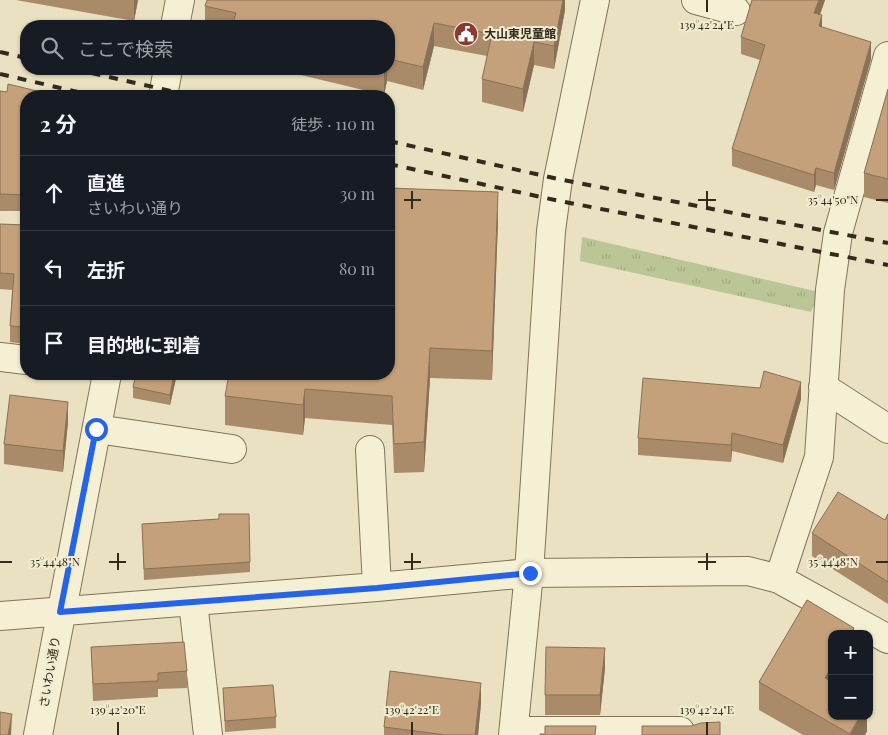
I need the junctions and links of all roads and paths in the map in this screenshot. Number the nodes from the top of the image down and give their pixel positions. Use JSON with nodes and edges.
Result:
{"nodes":[{"id":1,"x":180,"y":0,"type":"edge"},
{"id":2,"x":595,"y":0,"type":"edge"},
{"id":3,"x":696,"y":0,"type":"edge"},
{"id":4,"x":736,"y":11,"type":"dead end"},
{"id":5,"x":176,"y":20,"type":"edge"},
{"id":6,"x":888,"y":56,"type":"edge"},
{"id":7,"x":0,"y":357,"type":"edge"},
{"id":8,"x":20,"y":359,"type":"edge"},
{"id":9,"x":106,"y":380,"type":"edge"},
{"id":10,"x":823,"y":387,"type":"junction"},
{"id":11,"x":96,"y":429,"type":"junction"},
{"id":12,"x":888,"y":429,"type":"edge"},
{"id":13,"x":232,"y":449,"type":"dead end"},
{"id":14,"x":370,"y":450,"type":"dead end"},
{"id":15,"x":530,"y":573,"type":"junction"},
{"id":16,"x":779,"y":579,"type":"junction"},
{"id":17,"x":377,"y":588,"type":"junction"},
{"id":18,"x":193,"y":602,"type":"junction"},
{"id":19,"x":60,"y":612,"type":"junction"},
{"id":20,"x":0,"y":616,"type":"edge"},
{"id":21,"x":888,"y":639,"type":"edge"},
{"id":22,"x":691,"y":731,"type":"edge"},
{"id":23,"x":513,"y":733,"type":"edge"},
{"id":24,"x":38,"y":735,"type":"edge"},
{"id":25,"x":208,"y":735,"type":"edge"}],
"edges":[{"from":1,"to":5,"type":"street"},
{"from":2,"to":15,"type":"street"},
{"from":3,"to":4,"type":"street"},
{"from":6,"to":10,"type":"street"},
{"from":7,"to":8,"type":"street"},
{"from":9,"to":11,"type":"street","name":"さいわい通り"},
{"from":10,"to":12,"type":"street"},
{"from":10,"to":16,"type":"street"},
{"from":11,"to":13,"type":"street"},
{"from":11,"to":19,"type":"street","name":"さいわい通り"},
{"from":14,"to":17,"type":"street"},
{"from":15,"to":16,"type":"street"},
{"from":15,"to":17,"type":"street"},
{"from":15,"to":23,"type":"street"},
{"from":16,"to":21,"type":"street"},
{"from":17,"to":18,"type":"street"},
{"from":18,"to":19,"type":"street"},
{"from":18,"to":25,"type":"street"},
{"from":19,"to":20,"type":"street"},
{"from":19,"to":24,"type":"street","name":"さいわい通り"},
{"from":22,"to":23,"type":"street"}]}
